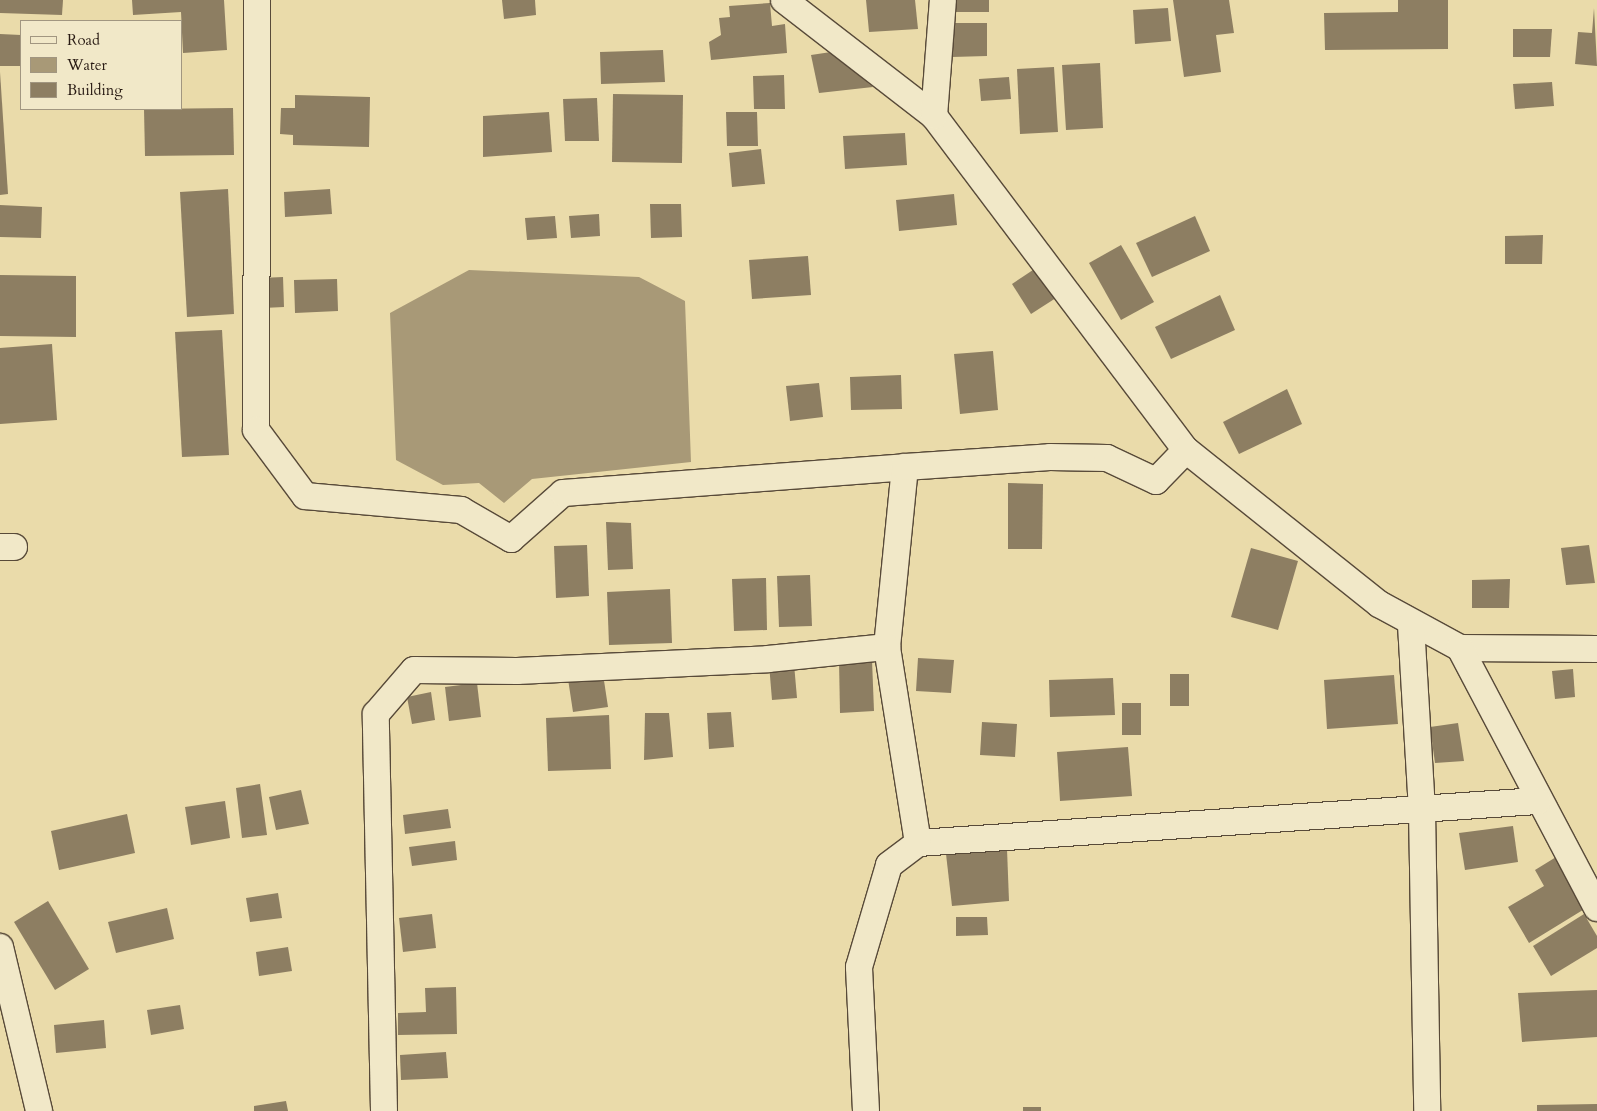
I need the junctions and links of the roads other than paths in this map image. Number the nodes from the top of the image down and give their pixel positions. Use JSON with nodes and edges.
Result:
{"nodes":[{"id":1,"x":257,"y":0,"type":"edge"},
{"id":2,"x":784,"y":0,"type":"edge"},
{"id":3,"x":943,"y":0,"type":"edge"},
{"id":4,"x":934,"y":116,"type":"junction"},
{"id":5,"x":1186,"y":450,"type":"junction"},
{"id":6,"x":905,"y":467,"type":"junction"},
{"id":7,"x":1412,"y":625,"type":"junction"},
{"id":8,"x":887,"y":647,"type":"junction"},
{"id":9,"x":1460,"y":648,"type":"junction"},
{"id":10,"x":1597,"y":649,"type":"edge"},
{"id":11,"x":1538,"y":801,"type":"junction"},
{"id":12,"x":1422,"y":810,"type":"junction"},
{"id":13,"x":918,"y":843,"type":"junction"},
{"id":14,"x":1597,"y":908,"type":"edge"},
{"id":15,"x":0,"y":947,"type":"edge"},
{"id":16,"x":40,"y":1111,"type":"edge"},
{"id":17,"x":384,"y":1111,"type":"edge"},
{"id":18,"x":866,"y":1111,"type":"edge"},
{"id":19,"x":1427,"y":1111,"type":"edge"}],
"edges":[{"from":1,"to":6,"type":"street"},
{"from":2,"to":4,"type":"street"},
{"from":3,"to":4,"type":"street"},
{"from":4,"to":5,"type":"street"},
{"from":5,"to":6,"type":"street"},
{"from":5,"to":7,"type":"street"},
{"from":6,"to":8,"type":"street"},
{"from":7,"to":9,"type":"street"},
{"from":7,"to":12,"type":"street"},
{"from":8,"to":13,"type":"street"},
{"from":8,"to":17,"type":"street"},
{"from":9,"to":10,"type":"street"},
{"from":9,"to":11,"type":"street"},
{"from":11,"to":12,"type":"street"},
{"from":11,"to":14,"type":"street"},
{"from":12,"to":13,"type":"street"},
{"from":12,"to":19,"type":"street"},
{"from":13,"to":18,"type":"street"},
{"from":15,"to":16,"type":"street"}]}
